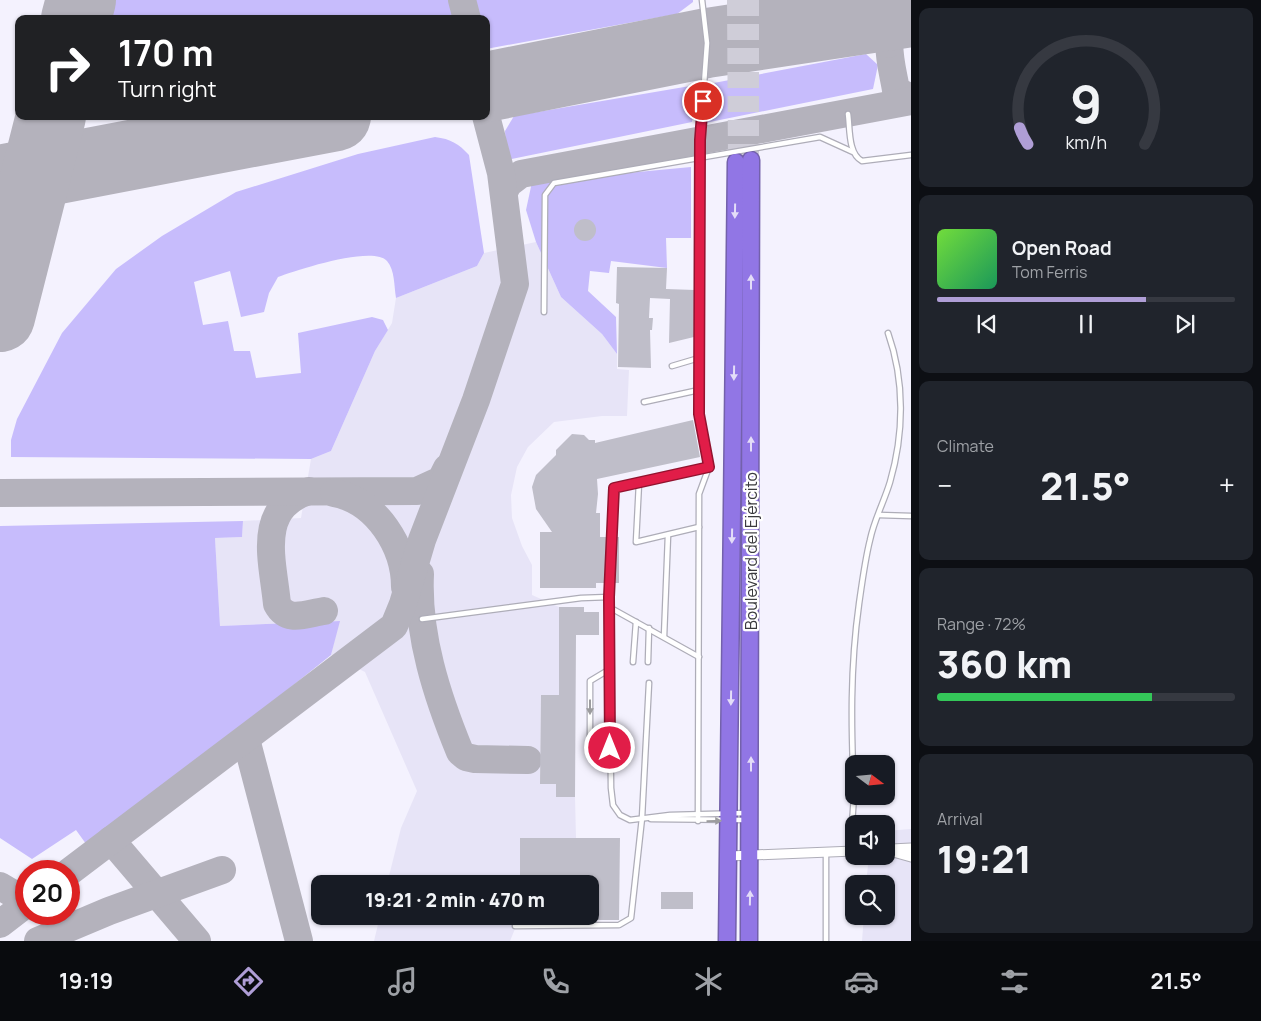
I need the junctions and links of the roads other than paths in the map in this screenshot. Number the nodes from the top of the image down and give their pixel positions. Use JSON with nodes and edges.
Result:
{"nodes":[{"id":1,"x":702,"y":0,"type":"edge"},
{"id":2,"x":848,"y":114,"type":"dead end"},
{"id":3,"x":853,"y":152,"type":"junction"},
{"id":4,"x":911,"y":154,"type":"edge"},
{"id":5,"x":700,"y":160,"type":"junction"},
{"id":6,"x":544,"y":312,"type":"dead end"},
{"id":7,"x":888,"y":333,"type":"dead end"},
{"id":8,"x":699,"y":358,"type":"junction"},
{"id":9,"x":672,"y":366,"type":"dead end"},
{"id":10,"x":699,"y":390,"type":"junction"},
{"id":11,"x":644,"y":402,"type":"dead end"},
{"id":12,"x":709,"y":467,"type":"junction"},
{"id":13,"x":639,"y":483,"type":"junction"},
{"id":14,"x":879,"y":515,"type":"junction"},
{"id":15,"x":911,"y":516,"type":"edge"},
{"id":16,"x":699,"y":527,"type":"junction"},
{"id":17,"x":668,"y":535,"type":"junction"},
{"id":18,"x":609,"y":597,"type":"junction"},
{"id":19,"x":609,"y":607,"type":"junction"},
{"id":20,"x":422,"y":619,"type":"dead end"},
{"id":21,"x":636,"y":622,"type":"junction"},
{"id":22,"x":649,"y":628,"type":"junction"},
{"id":23,"x":664,"y":637,"type":"junction"},
{"id":24,"x":700,"y":657,"type":"junction"},
{"id":25,"x":633,"y":662,"type":"dead end"},
{"id":26,"x":648,"y":662,"type":"dead end"},
{"id":27,"x":610,"y":669,"type":"junction"},
{"id":28,"x":649,"y":683,"type":"dead end"},
{"id":29,"x":610,"y":748,"type":"junction"},
{"id":30,"x":853,"y":755,"type":"edge"},
{"id":31,"x":698,"y":814,"type":"junction"},
{"id":32,"x":730,"y":817,"type":"junction"},
{"id":33,"x":751,"y":817,"type":"junction"},
{"id":34,"x":642,"y":818,"type":"junction"},
{"id":35,"x":698,"y":821,"type":"junction"},
{"id":36,"x":911,"y":848,"type":"edge"},
{"id":37,"x":895,"y":849,"type":"edge"},
{"id":38,"x":845,"y":852,"type":"edge"},
{"id":39,"x":826,"y":853,"type":"junction"},
{"id":40,"x":895,"y":853,"type":"edge"},
{"id":41,"x":751,"y":855,"type":"junction"},
{"id":42,"x":730,"y":856,"type":"junction"},
{"id":43,"x":911,"y":857,"type":"edge"},
{"id":44,"x":515,"y":926,"type":"dead end"},
{"id":45,"x":727,"y":941,"type":"edge"},
{"id":46,"x":750,"y":941,"type":"edge"},
{"id":47,"x":826,"y":941,"type":"edge"}],
"edges":[{"from":1,"to":5,"type":"lane"},
{"from":2,"to":3,"type":"lane"},
{"from":3,"to":4,"type":"lane"},
{"from":3,"to":5,"type":"lane"},
{"from":5,"to":6,"type":"lane"},
{"from":5,"to":8,"type":"lane"},
{"from":7,"to":14,"type":"lane"},
{"from":8,"to":9,"type":"lane"},
{"from":8,"to":10,"type":"lane"},
{"from":10,"to":11,"type":"lane"},
{"from":10,"to":12,"type":"lane"},
{"from":12,"to":13,"type":"lane"},
{"from":12,"to":16,"type":"lane"},
{"from":13,"to":17,"type":"lane"},
{"from":13,"to":18,"type":"lane"},
{"from":14,"to":15,"type":"lane"},
{"from":14,"to":30,"type":"lane"},
{"from":16,"to":17,"type":"lane"},
{"from":16,"to":24,"type":"lane"},
{"from":17,"to":23,"type":"lane"},
{"from":18,"to":19,"type":"lane"},
{"from":18,"to":20,"type":"lane"},
{"from":19,"to":21,"type":"lane"},
{"from":19,"to":27,"type":"lane"},
{"from":21,"to":22,"type":"lane"},
{"from":21,"to":25,"type":"lane"},
{"from":22,"to":23,"type":"lane"},
{"from":22,"to":26,"type":"lane"},
{"from":23,"to":24,"type":"lane"},
{"from":24,"to":31,"type":"lane"},
{"from":27,"to":29,"type":"lane"},
{"from":27,"to":29,"type":"lane","one_way":true},
{"from":28,"to":34,"type":"lane"},
{"from":29,"to":34,"type":"lane"},
{"from":31,"to":32,"type":"lane"},
{"from":31,"to":34,"type":"lane"},
{"from":31,"to":35,"type":"lane"},
{"from":32,"to":33,"type":"lane"},
{"from":33,"to":32,"type":"highway","name":"Boulevard del Ejército","one_way":true},
{"from":35,"to":32,"type":"lane","one_way":true},
{"from":32,"to":42,"type":"highway","name":"Boulevard del Ejército"},
{"from":33,"to":41,"type":"highway","name":"Boulevard del Ejército"},
{"from":34,"to":35,"type":"lane"},
{"from":34,"to":44,"type":"lane"},
{"from":36,"to":37,"type":"street"},
{"from":38,"to":39,"type":"street"},
{"from":39,"to":41,"type":"street"},
{"from":39,"to":47,"type":"lane"},
{"from":40,"to":43,"type":"street"},
{"from":41,"to":42,"type":"street"},
{"from":46,"to":41,"type":"highway","name":"Boulevard del Ejército","one_way":true},
{"from":42,"to":45,"type":"highway","name":"Boulevard del Ejército"}]}
